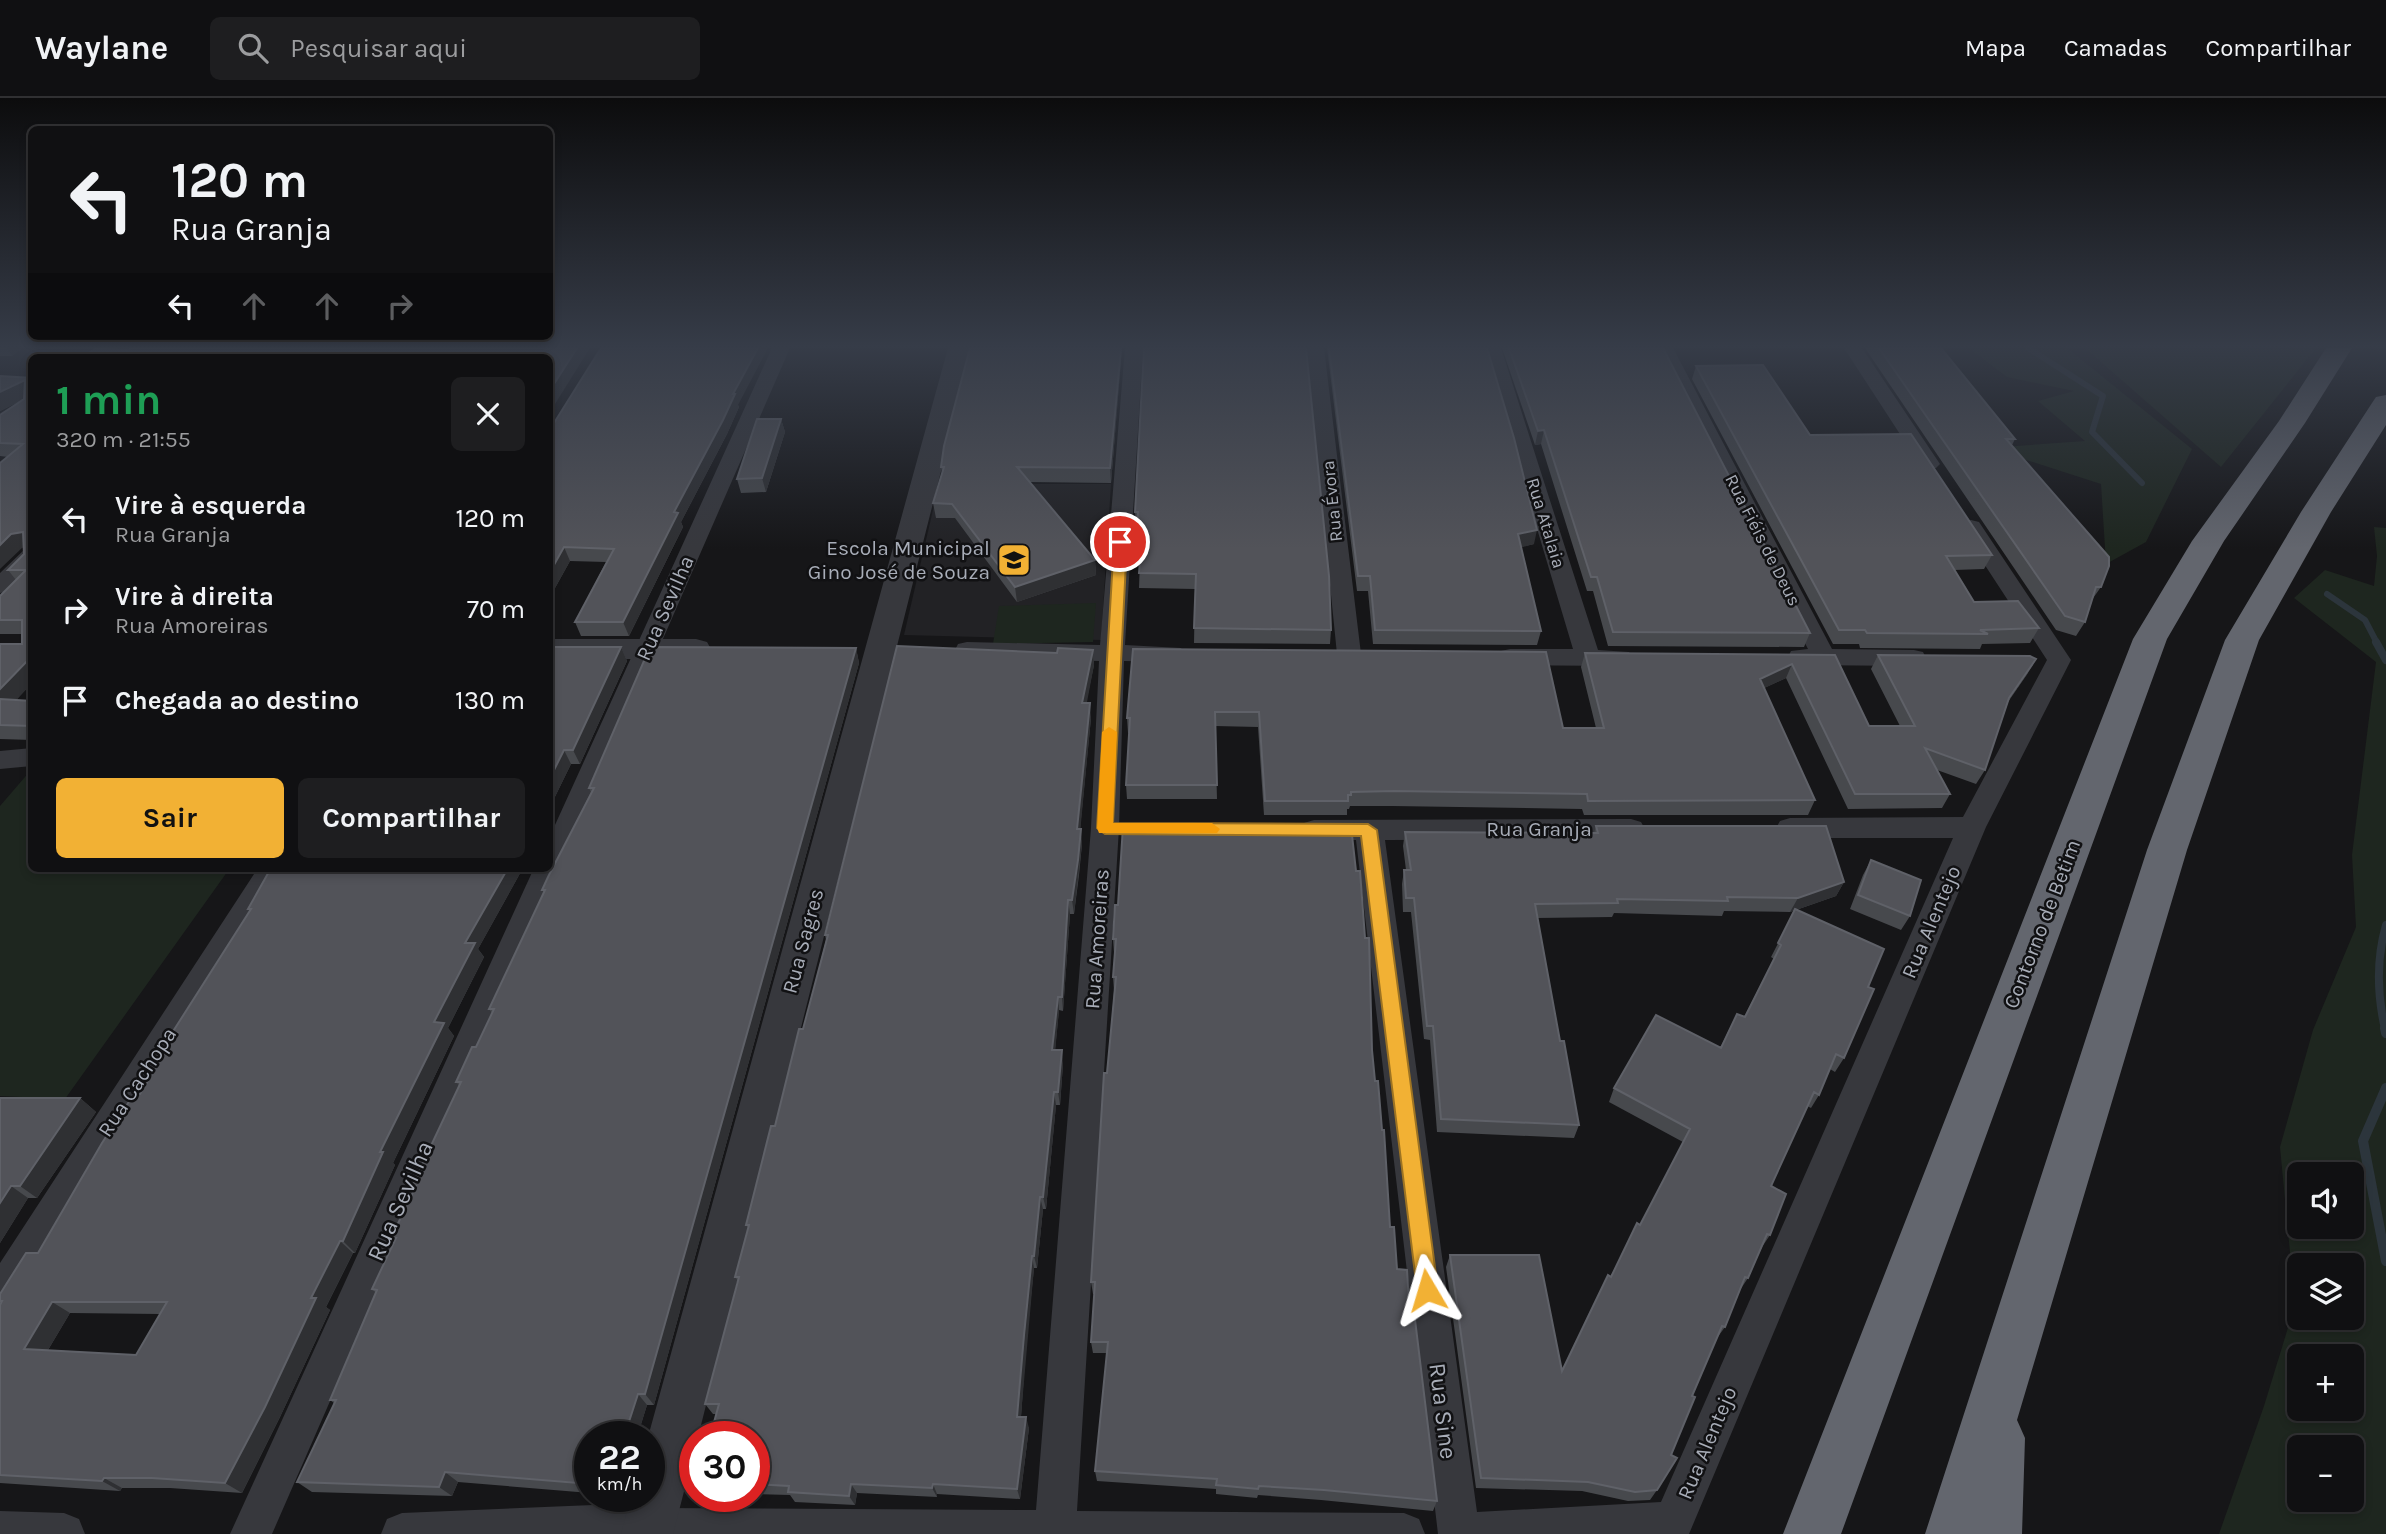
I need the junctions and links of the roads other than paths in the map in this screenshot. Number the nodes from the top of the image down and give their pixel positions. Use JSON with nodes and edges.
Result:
{"nodes":[{"id":1,"x":750,"y":415,"type":"edge"},
{"id":2,"x":942,"y":415,"type":"edge"},
{"id":3,"x":1129,"y":415,"type":"edge"},
{"id":4,"x":1322,"y":415,"type":"edge"},
{"id":5,"x":1513,"y":415,"type":"edge"},
{"id":6,"x":1699,"y":415,"type":"edge"},
{"id":7,"x":1897,"y":415,"type":"edge"},
{"id":8,"x":2296,"y":415,"type":"edge"},
{"id":9,"x":2378,"y":415,"type":"edge"},
{"id":10,"x":28,"y":559,"type":"edge"},
{"id":11,"x":0,"y":586,"type":"edge"},
{"id":12,"x":553,"y":649,"type":"edge"},
{"id":13,"x":729,"y":649,"type":"edge"},
{"id":14,"x":647,"y":650,"type":"junction"},
{"id":15,"x":949,"y":650,"type":"edge"},
{"id":16,"x":1112,"y":653,"type":"junction"},
{"id":17,"x":1196,"y":654,"type":"edge"},
{"id":18,"x":1321,"y":654,"type":"edge"},
{"id":19,"x":1349,"y":654,"type":"junction"},
{"id":20,"x":1376,"y":655,"type":"edge"},
{"id":21,"x":1482,"y":656,"type":"edge"},
{"id":22,"x":1782,"y":657,"type":"edge"},
{"id":23,"x":1824,"y":657,"type":"junction"},
{"id":24,"x":1588,"y":658,"type":"junction"},
{"id":25,"x":1644,"y":658,"type":"edge"},
{"id":26,"x":1934,"y":659,"type":"edge"},
{"id":27,"x":28,"y":757,"type":"edge"},
{"id":28,"x":0,"y":760,"type":"edge"},
{"id":29,"x":1972,"y":827,"type":"junction"},
{"id":30,"x":1657,"y":828,"type":"edge"},
{"id":31,"x":1766,"y":828,"type":"edge"},
{"id":32,"x":1285,"y":829,"type":"edge"},
{"id":33,"x":1368,"y":830,"type":"junction"},
{"id":34,"x":553,"y":858,"type":"edge"},
{"id":35,"x":270,"y":872,"type":"edge"},
{"id":36,"x":547,"y":872,"type":"edge"},
{"id":37,"x":0,"y":1296,"type":"edge"},
{"id":38,"x":2000,"y":1387,"type":"junction"},
{"id":39,"x":1671,"y":1528,"type":"edge"},
{"id":40,"x":1055,"y":1530,"type":"junction"},
{"id":41,"x":0,"y":1532,"type":"edge"},
{"id":42,"x":648,"y":1532,"type":"edge"},
{"id":43,"x":64,"y":1534,"type":"edge"},
{"id":44,"x":251,"y":1534,"type":"edge"},
{"id":45,"x":402,"y":1534,"type":"edge"},
{"id":46,"x":1404,"y":1534,"type":"edge"},
{"id":47,"x":1459,"y":1534,"type":"edge"},
{"id":48,"x":1469,"y":1534,"type":"edge"},
{"id":49,"x":1812,"y":1534,"type":"edge"},
{"id":50,"x":1954,"y":1534,"type":"edge"},
{"id":51,"x":1993,"y":1534,"type":"edge"}],
"edges":[{"from":1,"to":14,"type":"street","name":"Rua Sevilha"},
{"from":2,"to":42,"type":"street","name":"Rua Sagres"},
{"from":3,"to":16,"type":"street","name":"Rua Amoreiras"},
{"from":4,"to":19,"type":"street","name":"Rua Évora"},
{"from":5,"to":24,"type":"street","name":"Rua Atalaia"},
{"from":6,"to":23,"type":"street","name":"Rua Fiéis de Deus"},
{"from":7,"to":29,"type":"street","name":"Rua Alentejo"},
{"from":8,"to":49,"type":"highway","name":"Contorno de Betim"},
{"from":9,"to":38,"type":"highway"},
{"from":10,"to":11,"type":"street"},
{"from":12,"to":14,"type":"street"},
{"from":13,"to":14,"type":"street"},
{"from":14,"to":34,"type":"street","name":"Rua Sevilha"},
{"from":15,"to":16,"type":"street"},
{"from":16,"to":17,"type":"street"},
{"from":16,"to":40,"type":"street","name":"Rua Amoreiras"},
{"from":18,"to":19,"type":"street"},
{"from":19,"to":20,"type":"street"},
{"from":21,"to":24,"type":"street"},
{"from":22,"to":23,"type":"street"},
{"from":23,"to":26,"type":"street"},
{"from":24,"to":25,"type":"street"},
{"from":27,"to":28,"type":"street"},
{"from":29,"to":31,"type":"street"},
{"from":29,"to":39,"type":"street","name":"Rua Alentejo"},
{"from":30,"to":33,"type":"street","name":"Rua Granja"},
{"from":32,"to":33,"type":"street","name":"Rua Granja"},
{"from":33,"to":47,"type":"street","name":"Rua Sine"},
{"from":35,"to":37,"type":"street","name":"Rua Cachopa"},
{"from":36,"to":44,"type":"street","name":"Rua Sevilha"},
{"from":38,"to":50,"type":"highway"},
{"from":38,"to":51,"type":"highway"},
{"from":39,"to":48,"type":"street"},
{"from":40,"to":42,"type":"street"},
{"from":40,"to":46,"type":"street"},
{"from":41,"to":43,"type":"street"},
{"from":42,"to":45,"type":"street"}]}
